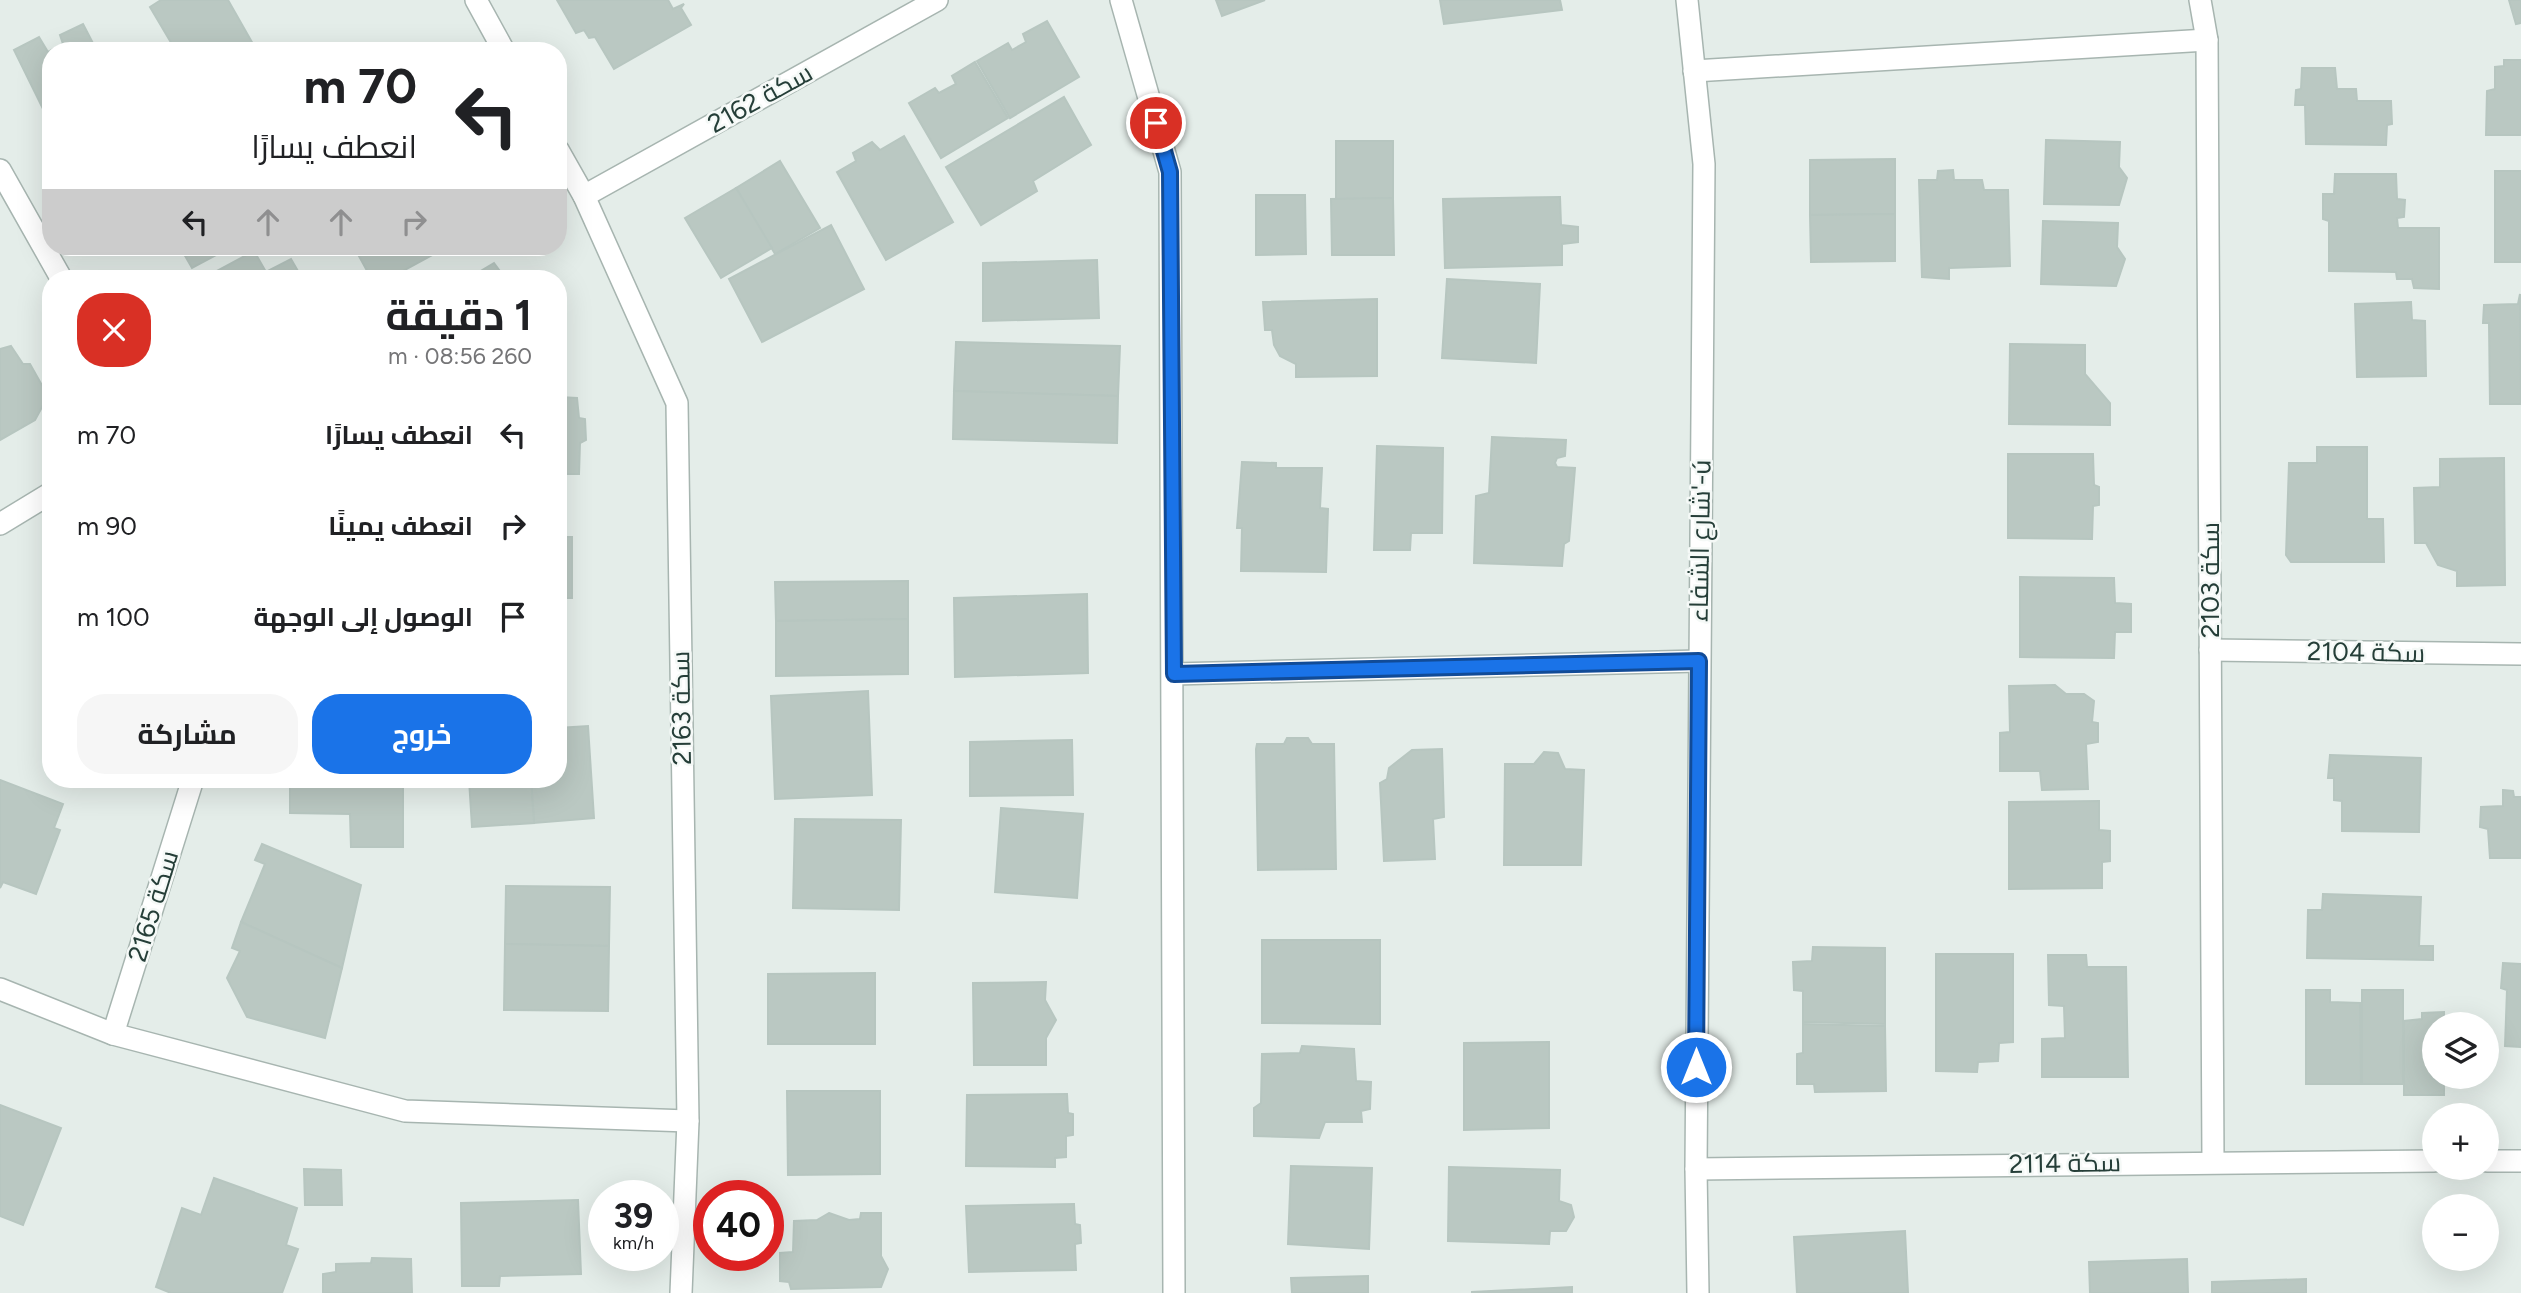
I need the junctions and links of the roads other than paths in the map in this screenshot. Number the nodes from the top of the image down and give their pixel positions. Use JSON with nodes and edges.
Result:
{"nodes":[{"id":1,"x":476,"y":0,"type":"edge"},
{"id":2,"x":937,"y":0,"type":"edge"},
{"id":3,"x":1121,"y":0,"type":"edge"},
{"id":4,"x":1687,"y":0,"type":"edge"},
{"id":5,"x":2200,"y":0,"type":"edge"},
{"id":6,"x":2207,"y":40,"type":"junction"},
{"id":7,"x":499,"y":42,"type":"edge"},
{"id":8,"x":1694,"y":71,"type":"junction"},
{"id":9,"x":567,"y":166,"type":"edge"},
{"id":10,"x":0,"y":170,"type":"edge"},
{"id":11,"x":584,"y":196,"type":"junction"},
{"id":12,"x":42,"y":244,"type":"edge"},
{"id":13,"x":42,"y":499,"type":"edge"},
{"id":14,"x":0,"y":524,"type":"edge"},
{"id":15,"x":2210,"y":650,"type":"junction"},
{"id":16,"x":2521,"y":654,"type":"edge"},
{"id":17,"x":1699,"y":661,"type":"junction"},
{"id":18,"x":1174,"y":674,"type":"junction"},
{"id":19,"x":190,"y":788,"type":"edge"},
{"id":20,"x":0,"y":989,"type":"edge"},
{"id":21,"x":113,"y":1034,"type":"junction"},
{"id":22,"x":688,"y":1121,"type":"junction"},
{"id":23,"x":2213,"y":1161,"type":"junction"},
{"id":24,"x":2422,"y":1161,"type":"edge"},
{"id":25,"x":2499,"y":1161,"type":"edge"},
{"id":26,"x":2521,"y":1161,"type":"edge"},
{"id":27,"x":1696,"y":1168,"type":"junction"},
{"id":28,"x":681,"y":1293,"type":"edge"},
{"id":29,"x":1174,"y":1293,"type":"edge"},
{"id":30,"x":1698,"y":1293,"type":"edge"}],
"edges":[{"from":1,"to":7,"type":"street"},
{"from":2,"to":11,"type":"street","name":"سكة 2162"},
{"from":3,"to":18,"type":"street"},
{"from":4,"to":8,"type":"street","name":"شارع الشفاء'-ú"},
{"from":5,"to":6,"type":"street","name":"سكة 2103"},
{"from":6,"to":8,"type":"street"},
{"from":6,"to":15,"type":"street","name":"سكة 2103"},
{"from":8,"to":17,"type":"street","name":"شارع الشفاء'-ú"},
{"from":9,"to":11,"type":"street","name":"سكة 2163"},
{"from":10,"to":12,"type":"street"},
{"from":11,"to":22,"type":"street","name":"سكة 2163"},
{"from":13,"to":14,"type":"street"},
{"from":15,"to":16,"type":"street","name":"سكة 2104"},
{"from":15,"to":23,"type":"street","name":"سكة 2103"},
{"from":17,"to":18,"type":"street"},
{"from":17,"to":27,"type":"street","name":"شارع الشفاء'-ú"},
{"from":18,"to":29,"type":"street"},
{"from":19,"to":21,"type":"street","name":"سكة 2165"},
{"from":20,"to":21,"type":"street"},
{"from":21,"to":22,"type":"street"},
{"from":22,"to":28,"type":"street","name":"سكة 2163"},
{"from":23,"to":24,"type":"street","name":"سكة 2114"},
{"from":23,"to":27,"type":"street","name":"سكة 2114"},
{"from":25,"to":26,"type":"street"},
{"from":27,"to":30,"type":"street","name":"شارع الشفاء'-ú"}]}
